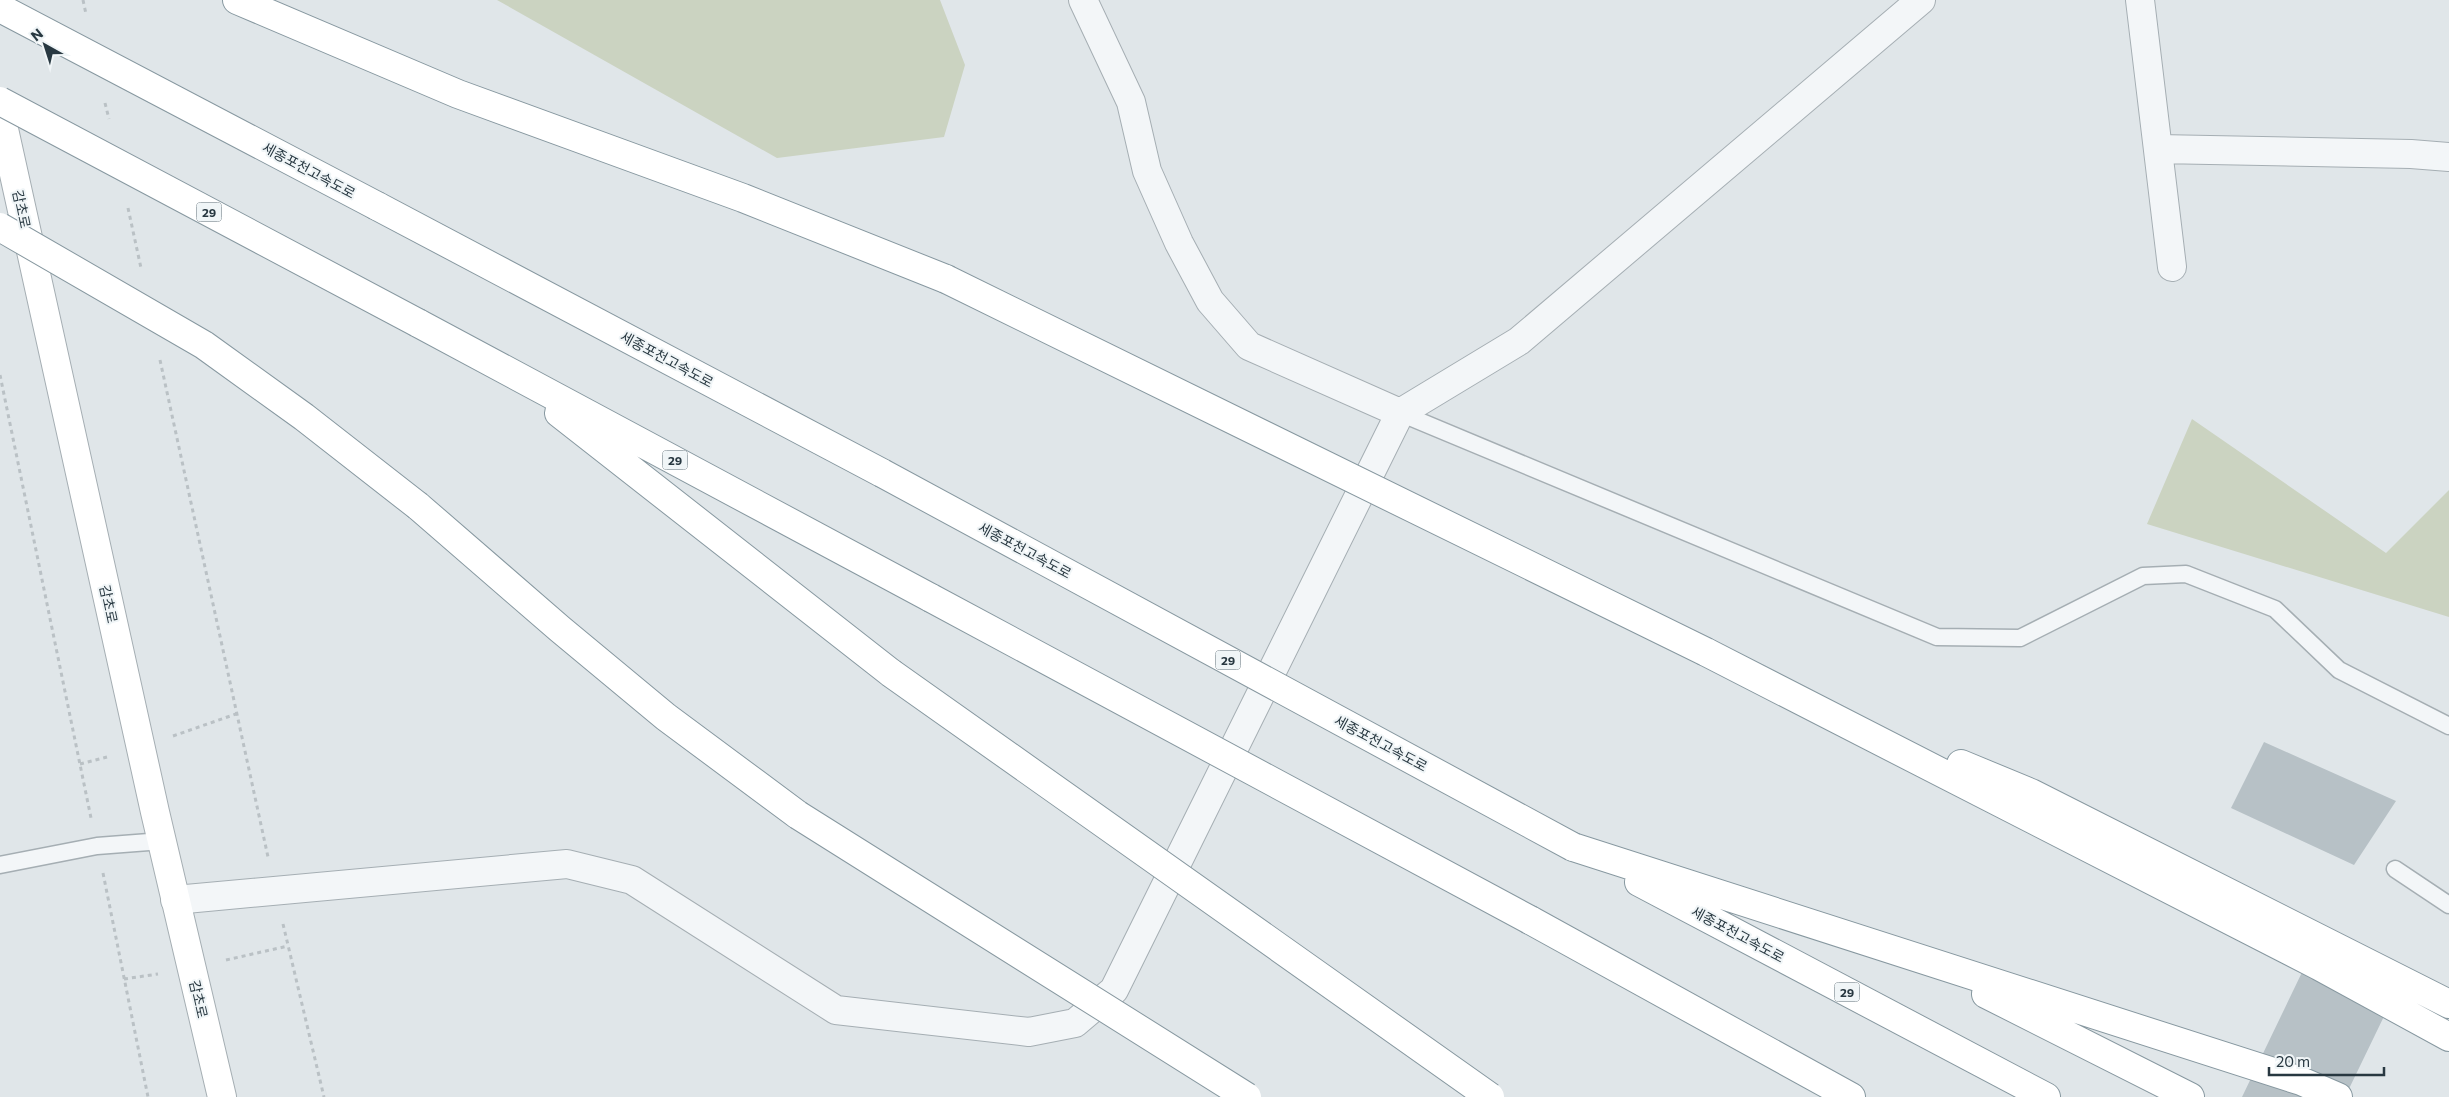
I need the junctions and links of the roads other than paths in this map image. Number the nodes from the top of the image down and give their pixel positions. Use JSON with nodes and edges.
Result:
{"nodes":[{"id":1,"x":237,"y":0,"type":"edge"},
{"id":2,"x":1082,"y":0,"type":"edge"},
{"id":3,"x":1920,"y":0,"type":"edge"},
{"id":4,"x":2140,"y":0,"type":"edge"},
{"id":5,"x":0,"y":8,"type":"edge"},
{"id":6,"x":0,"y":101,"type":"edge"},
{"id":7,"x":0,"y":111,"type":"edge"},
{"id":8,"x":2158,"y":149,"type":"junction"},
{"id":9,"x":2449,"y":158,"type":"edge"},
{"id":10,"x":0,"y":227,"type":"edge"},
{"id":11,"x":2172,"y":268,"type":"dead end"},
{"id":12,"x":501,"y":367,"type":"junction"},
{"id":13,"x":1400,"y":413,"type":"junction"},
{"id":14,"x":1706,"y":652,"type":"junction"},
{"id":15,"x":2449,"y":726,"type":"edge"},
{"id":16,"x":162,"y":841,"type":"junction"},
{"id":17,"x":1573,"y":847,"type":"junction"},
{"id":18,"x":0,"y":865,"type":"edge"},
{"id":19,"x":2395,"y":869,"type":"dead end"},
{"id":20,"x":175,"y":900,"type":"junction"},
{"id":21,"x":2449,"y":905,"type":"edge"},
{"id":22,"x":1906,"y":954,"type":"junction"},
{"id":23,"x":2449,"y":1004,"type":"edge"},
{"id":24,"x":2449,"y":1037,"type":"edge"},
{"id":25,"x":222,"y":1097,"type":"edge"},
{"id":26,"x":1247,"y":1097,"type":"edge"},
{"id":27,"x":1490,"y":1097,"type":"edge"},
{"id":28,"x":1851,"y":1097,"type":"edge"},
{"id":29,"x":2046,"y":1097,"type":"edge"},
{"id":30,"x":2190,"y":1097,"type":"edge"},
{"id":31,"x":2338,"y":1097,"type":"edge"}],
"edges":[{"from":1,"to":14,"type":"main road","bridge":true},
{"from":2,"to":13,"type":"street"},
{"from":3,"to":13,"type":"street"},
{"from":4,"to":8,"type":"street"},
{"from":5,"to":17,"type":"main road","name":"세종포천고속도로","number":"29","bridge":true},
{"from":6,"to":12,"type":"main road","number":"29","bridge":true},
{"from":7,"to":16,"type":"main road","name":"감초로"},
{"from":8,"to":9,"type":"street"},
{"from":8,"to":11,"type":"street"},
{"from":10,"to":26,"type":"main road","bridge":true},
{"from":12,"to":27,"type":"main road","bridge":true},
{"from":12,"to":28,"type":"main road","number":"29","bridge":true},
{"from":13,"to":15,"type":"lane"},
{"from":13,"to":20,"type":"street"},
{"from":14,"to":23,"type":"main road"},
{"from":14,"to":24,"type":"main road"},
{"from":16,"to":18,"type":"lane"},
{"from":16,"to":20,"type":"main road","name":"감초로"},
{"from":17,"to":22,"type":"main road"},
{"from":17,"to":29,"type":"main road","name":"세종포천고속도로","number":"29"},
{"from":19,"to":21,"type":"lane"},
{"from":20,"to":25,"type":"main road","name":"감초로"},
{"from":22,"to":30,"type":"main road"},
{"from":22,"to":31,"type":"main road"}]}
